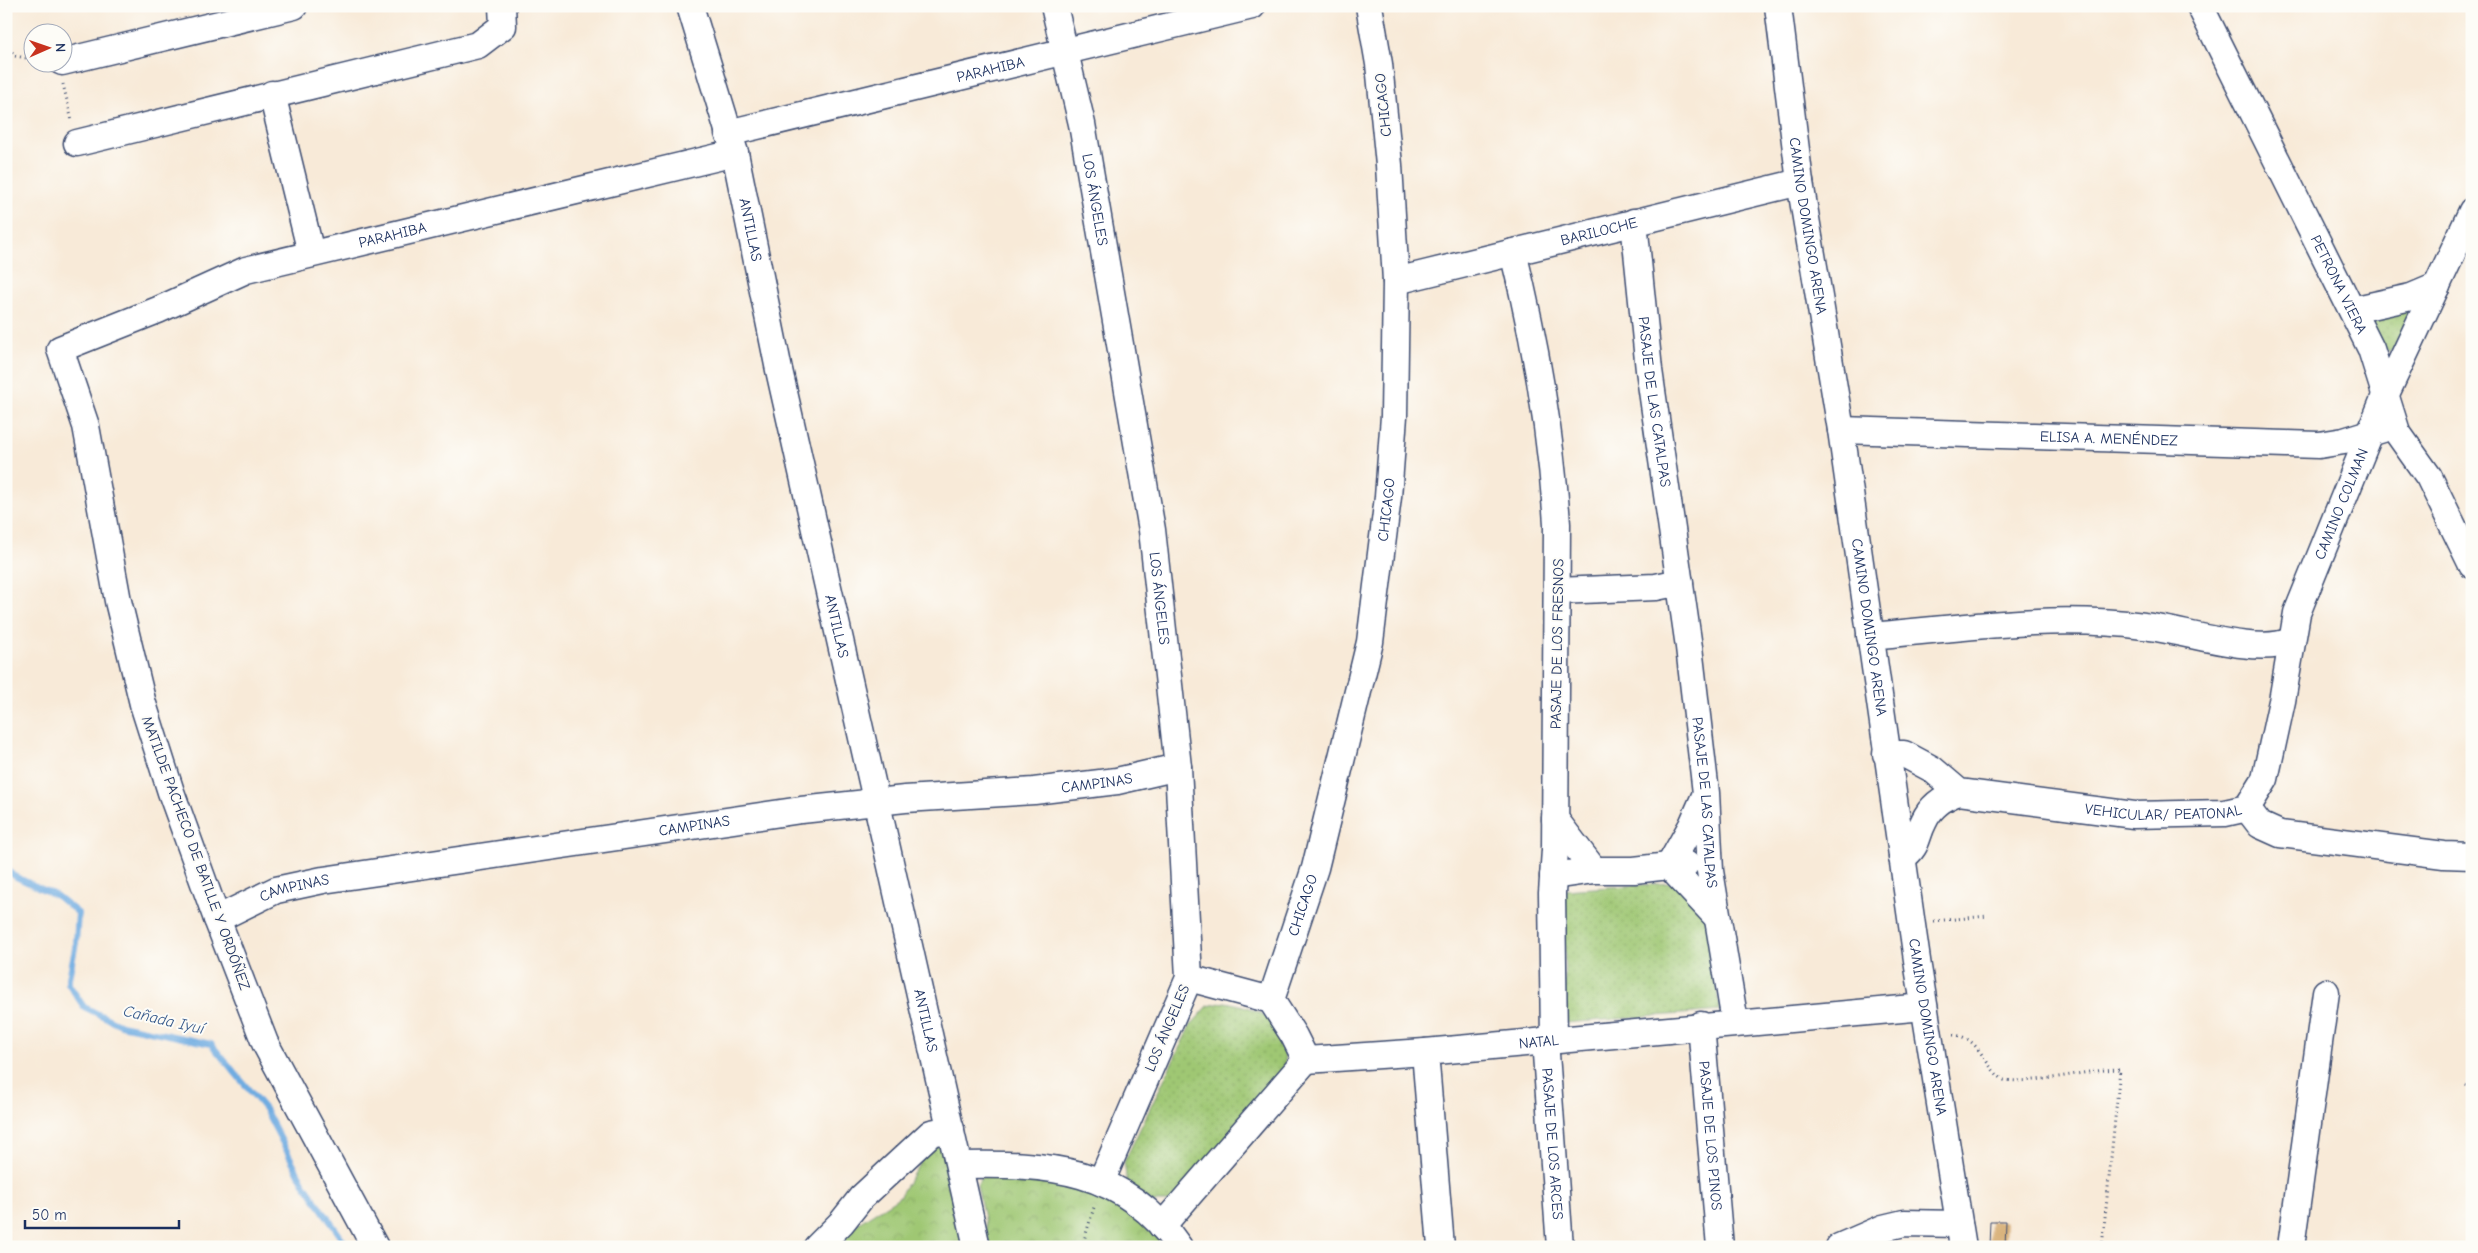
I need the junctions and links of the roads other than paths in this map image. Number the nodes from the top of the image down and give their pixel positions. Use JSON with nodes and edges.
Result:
{"nodes":[{"id":1,"x":294,"y":6,"type":"edge"},
{"id":2,"x":502,"y":6,"type":"edge"},
{"id":3,"x":690,"y":6,"type":"edge"},
{"id":4,"x":1054,"y":6,"type":"edge"},
{"id":5,"x":1252,"y":6,"type":"edge"},
{"id":6,"x":1368,"y":6,"type":"edge"},
{"id":7,"x":1778,"y":6,"type":"edge"},
{"id":8,"x":2200,"y":6,"type":"edge"},
{"id":9,"x":1066,"y":52,"type":"junction"},
{"id":10,"x":72,"y":60,"type":"edge"},
{"id":11,"x":272,"y":94,"type":"junction"},
{"id":12,"x":77,"y":143,"type":"road end"},
{"id":13,"x":732,"y":143,"type":"junction"},
{"id":14,"x":1800,"y":182,"type":"junction"},
{"id":15,"x":2472,"y":210,"type":"edge"},
{"id":16,"x":1634,"y":222,"type":"junction"},
{"id":17,"x":1513,"y":252,"type":"junction"},
{"id":18,"x":311,"y":253,"type":"junction"},
{"id":19,"x":1396,"y":281,"type":"junction"},
{"id":20,"x":2437,"y":286,"type":"junction"},
{"id":21,"x":2352,"y":310,"type":"junction"},
{"id":22,"x":60,"y":349,"type":"joint"},
{"id":23,"x":2386,"y":396,"type":"junction"},
{"id":24,"x":1841,"y":430,"type":"junction"},
{"id":25,"x":2385,"y":431,"type":"junction"},
{"id":26,"x":2472,"y":565,"type":"edge"},
{"id":27,"x":1680,"y":582,"type":"junction"},
{"id":28,"x":1557,"y":591,"type":"junction"},
{"id":29,"x":1870,"y":636,"type":"junction"},
{"id":30,"x":2290,"y":642,"type":"junction"},
{"id":31,"x":1886,"y":754,"type":"junction"},
{"id":32,"x":1178,"y":767,"type":"junction"},
{"id":33,"x":1959,"y":792,"type":"junction"},
{"id":34,"x":1706,"y":793,"type":"junction"},
{"id":35,"x":876,"y":802,"type":"junction"},
{"id":36,"x":2247,"y":808,"type":"junction"},
{"id":37,"x":1555,"y":819,"type":"junction"},
{"id":38,"x":2472,"y":856,"type":"edge"},
{"id":39,"x":1902,"y":858,"type":"junction"},
{"id":40,"x":1709,"y":862,"type":"junction"},
{"id":41,"x":1670,"y":866,"type":"junction"},
{"id":42,"x":1594,"y":870,"type":"junction"},
{"id":43,"x":1553,"y":876,"type":"junction"},
{"id":44,"x":1716,"y":916,"type":"junction"},
{"id":45,"x":217,"y":919,"type":"junction"},
{"id":46,"x":1189,"y":978,"type":"junction"},
{"id":47,"x":2326,"y":992,"type":"dead end"},
{"id":48,"x":1271,"y":1000,"type":"junction"},
{"id":49,"x":1924,"y":1007,"type":"junction"},
{"id":50,"x":1735,"y":1022,"type":"junction"},
{"id":51,"x":1701,"y":1025,"type":"junction"},
{"id":52,"x":1550,"y":1040,"type":"junction"},
{"id":53,"x":1426,"y":1052,"type":"junction"},
{"id":54,"x":1306,"y":1060,"type":"junction"},
{"id":55,"x":951,"y":1129,"type":"junction"},
{"id":56,"x":960,"y":1164,"type":"junction"},
{"id":57,"x":1101,"y":1182,"type":"junction"},
{"id":58,"x":1162,"y":1226,"type":"junction"},
{"id":59,"x":1961,"y":1236,"type":"edge"},
{"id":60,"x":375,"y":1247,"type":"edge"},
{"id":61,"x":817,"y":1247,"type":"edge"},
{"id":62,"x":977,"y":1247,"type":"edge"},
{"id":63,"x":1179,"y":1247,"type":"edge"},
{"id":64,"x":1441,"y":1247,"type":"edge"},
{"id":65,"x":1560,"y":1247,"type":"edge"},
{"id":66,"x":1720,"y":1247,"type":"edge"},
{"id":67,"x":1839,"y":1247,"type":"edge"},
{"id":68,"x":2291,"y":1247,"type":"edge"}],
"edges":[{"from":1,"to":10,"type":"street"},
{"from":2,"to":11,"type":"street"},
{"from":3,"to":13,"type":"street","name":"ANTILLAS"},
{"from":4,"to":9,"type":"street","name":"LOS ÁNGELES"},
{"from":5,"to":9,"type":"street","name":"PARAHIBA"},
{"from":6,"to":19,"type":"street","name":"CHICAGO"},
{"from":7,"to":14,"type":"street","name":"CAMINO DOMINGO ARENA"},
{"from":8,"to":21,"type":"street","name":"PETRONA VIERA"},
{"from":9,"to":13,"type":"street","name":"PARAHIBA"},
{"from":9,"to":32,"type":"street","name":"LOS ÁNGELES"},
{"from":11,"to":12,"type":"street"},
{"from":11,"to":18,"type":"street"},
{"from":13,"to":18,"type":"street","name":"PARAHIBA"},
{"from":13,"to":35,"type":"street","name":"ANTILLAS"},
{"from":14,"to":16,"type":"street","name":"BARILOCHE"},
{"from":14,"to":24,"type":"street","name":"CAMINO DOMINGO ARENA"},
{"from":15,"to":20,"type":"street"},
{"from":16,"to":17,"type":"street","name":"BARILOCHE"},
{"from":16,"to":27,"type":"street","name":"PASAJE DE LAS CATALPAS"},
{"from":17,"to":19,"type":"street","name":"BARILOCHE"},
{"from":17,"to":28,"type":"street","name":"PASAJE DE LOS FRESNOS"},
{"from":18,"to":22,"type":"street","name":"PARAHIBA"},
{"from":19,"to":48,"type":"street","name":"CHICAGO"},
{"from":20,"to":21,"type":"street"},
{"from":20,"to":23,"type":"street"},
{"from":21,"to":23,"type":"street","name":"PETRONA VIERA"},
{"from":22,"to":45,"type":"street","name":"MATILDE PACHECO DE BATLLE Y ORDÓÑEZ"},
{"from":23,"to":25,"type":"street","name":"PETRONA VIERA"},
{"from":24,"to":25,"type":"street","name":"ELISA A. MENÉNDEZ"},
{"from":24,"to":29,"type":"street","name":"CAMINO DOMINGO ARENA"},
{"from":25,"to":26,"type":"street","name":"PETRONA VIERA"},
{"from":25,"to":30,"type":"street","name":"CAMINO COLMAN"},
{"from":27,"to":28,"type":"street"},
{"from":27,"to":34,"type":"street","name":"PASAJE DE LAS CATALPAS"},
{"from":28,"to":37,"type":"street","name":"PASAJE DE LOS FRESNOS"},
{"from":29,"to":30,"type":"street"},
{"from":29,"to":31,"type":"street","name":"CAMINO DOMINGO ARENA"},
{"from":30,"to":36,"type":"street","name":"CAMINO COLMAN"},
{"from":31,"to":33,"type":"street"},
{"from":31,"to":39,"type":"street","name":"CAMINO DOMINGO ARENA"},
{"from":32,"to":35,"type":"street","name":"CAMPINAS"},
{"from":32,"to":46,"type":"street","name":"LOS ÁNGELES"},
{"from":33,"to":36,"type":"street","name":"VEHICULAR/ PEATONAL"},
{"from":33,"to":39,"type":"street"},
{"from":34,"to":40,"type":"street","name":"PASAJE DE LAS CATALPAS"},
{"from":34,"to":41,"type":"street"},
{"from":35,"to":45,"type":"street","name":"CAMPINAS"},
{"from":35,"to":55,"type":"street","name":"ANTILLAS"},
{"from":36,"to":38,"type":"street","name":"VEHICULAR/ PEATONAL"},
{"from":37,"to":42,"type":"street"},
{"from":37,"to":43,"type":"street","name":"PASAJE DE LOS FRESNOS"},
{"from":39,"to":49,"type":"street","name":"CAMINO DOMINGO ARENA"},
{"from":40,"to":41,"type":"street"},
{"from":40,"to":44,"type":"street","name":"PASAJE DE LAS CATALPAS"},
{"from":41,"to":42,"type":"street"},
{"from":41,"to":44,"type":"street"},
{"from":42,"to":43,"type":"street"},
{"from":43,"to":52,"type":"street","name":"PASAJE DE LOS FRESNOS"},
{"from":44,"to":50,"type":"street","name":"PASAJE DE LAS CATALPAS"},
{"from":45,"to":60,"type":"street","name":"MATILDE PACHECO DE BATLLE Y ORDÓÑEZ"},
{"from":46,"to":48,"type":"street"},
{"from":46,"to":57,"type":"street","name":"LOS ÁNGELES"},
{"from":47,"to":68,"type":"street"},
{"from":48,"to":54,"type":"street"},
{"from":49,"to":50,"type":"street","name":"NATAL"},
{"from":49,"to":59,"type":"street","name":"CAMINO DOMINGO ARENA"},
{"from":50,"to":51,"type":"street","name":"NATAL"},
{"from":51,"to":52,"type":"street","name":"NATAL"},
{"from":51,"to":66,"type":"street","name":"PASAJE DE LOS PINOS"},
{"from":52,"to":53,"type":"street","name":"NATAL"},
{"from":52,"to":65,"type":"street","name":"PASAJE DE LOS ARCES"},
{"from":53,"to":54,"type":"street","name":"NATAL"},
{"from":53,"to":64,"type":"street"},
{"from":54,"to":58,"type":"street"},
{"from":55,"to":56,"type":"street","name":"ANTILLAS"},
{"from":55,"to":61,"type":"street"},
{"from":56,"to":57,"type":"street"},
{"from":56,"to":62,"type":"street","name":"ANTILLAS"},
{"from":57,"to":58,"type":"street"},
{"from":58,"to":63,"type":"street"},
{"from":59,"to":67,"type":"street"}]}
